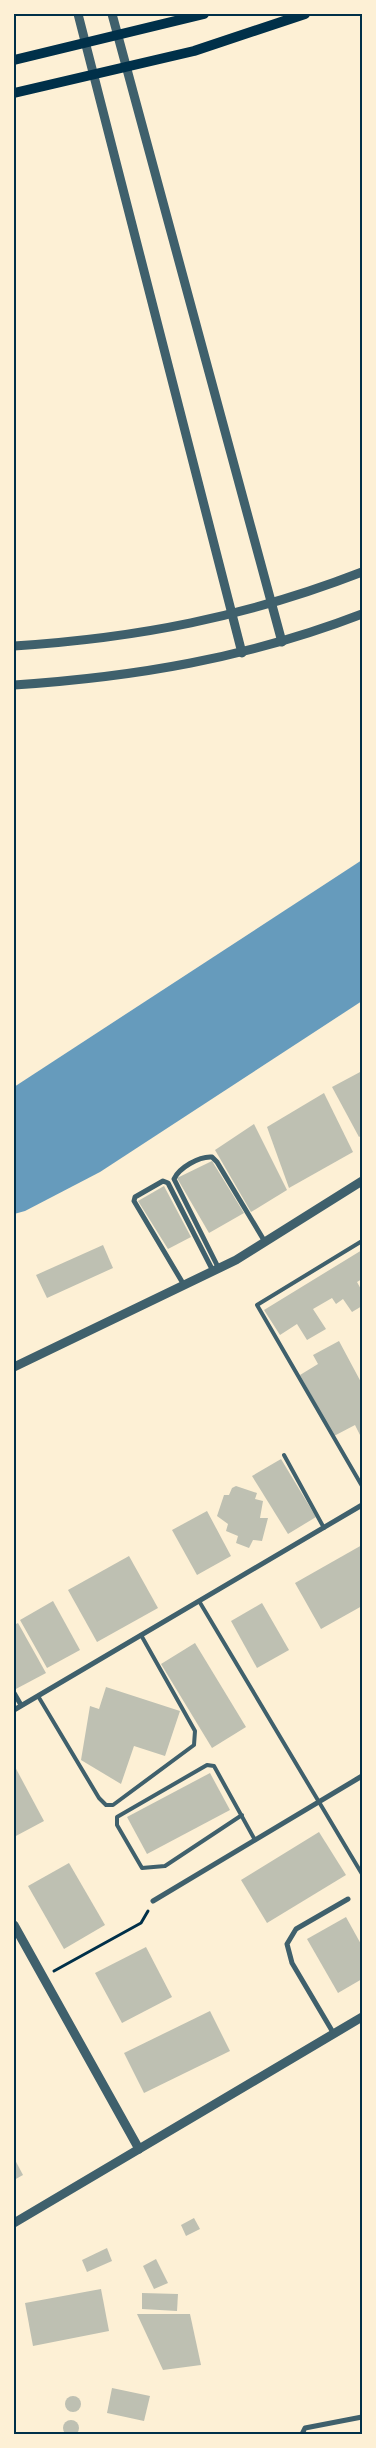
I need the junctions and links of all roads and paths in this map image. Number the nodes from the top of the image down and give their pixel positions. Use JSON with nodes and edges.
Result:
{"nodes":[{"id":1,"x":78,"y":14,"type":"edge"},
{"id":2,"x":112,"y":14,"type":"edge"},
{"id":3,"x":204,"y":14,"type":"edge"},
{"id":4,"x":305,"y":14,"type":"edge"},
{"id":5,"x":117,"y":36,"type":"junction"},
{"id":6,"x":85,"y":44,"type":"junction"},
{"id":7,"x":14,"y":60,"type":"edge"},
{"id":8,"x":125,"y":68,"type":"junction"},
{"id":9,"x":93,"y":75,"type":"junction"},
{"id":10,"x":14,"y":93,"type":"edge"},
{"id":11,"x":362,"y":572,"type":"edge"},
{"id":12,"x":271,"y":604,"type":"junction"},
{"id":13,"x":362,"y":614,"type":"edge"},
{"id":14,"x":233,"y":615,"type":"junction"},
{"id":15,"x":282,"y":642,"type":"junction"},
{"id":16,"x":14,"y":646,"type":"edge"},
{"id":17,"x":242,"y":653,"type":"junction"},
{"id":18,"x":14,"y":684,"type":"edge"},
{"id":19,"x":362,"y":1182,"type":"edge"},
{"id":20,"x":362,"y":1241,"type":"edge"},
{"id":21,"x":264,"y":1242,"type":"junction"},
{"id":22,"x":216,"y":1270,"type":"junction"},
{"id":23,"x":184,"y":1285,"type":"junction"},
{"id":24,"x":14,"y":1366,"type":"edge"},
{"id":25,"x":284,"y":1455,"type":"dead end"},
{"id":26,"x":362,"y":1486,"type":"edge"},
{"id":27,"x":362,"y":1506,"type":"edge"},
{"id":28,"x":324,"y":1528,"type":"junction"},
{"id":29,"x":199,"y":1601,"type":"junction"},
{"id":30,"x":141,"y":1635,"type":"junction"},
{"id":31,"x":14,"y":1693,"type":"edge"},
{"id":32,"x":38,"y":1696,"type":"junction"},
{"id":33,"x":21,"y":1705,"type":"junction"},
{"id":34,"x":14,"y":1710,"type":"edge"},
{"id":35,"x":362,"y":1776,"type":"edge"},
{"id":36,"x":318,"y":1803,"type":"junction"},
{"id":37,"x":242,"y":1816,"type":"junction"},
{"id":38,"x":255,"y":1840,"type":"junction"},
{"id":39,"x":362,"y":1874,"type":"edge"},
{"id":40,"x":348,"y":1899,"type":"dead end"},
{"id":41,"x":153,"y":1901,"type":"joint"},
{"id":42,"x":14,"y":1925,"type":"edge"},
{"id":43,"x":43,"y":1977,"type":"junction"},
{"id":44,"x":362,"y":2017,"type":"edge"},
{"id":45,"x":334,"y":2034,"type":"junction"},
{"id":46,"x":139,"y":2149,"type":"junction"},
{"id":47,"x":14,"y":2223,"type":"edge"},
{"id":48,"x":362,"y":2417,"type":"edge"},
{"id":49,"x":302,"y":2434,"type":"edge"}],
"edges":[{"from":1,"to":6,"type":"street"},
{"from":2,"to":5,"type":"street"},
{"from":3,"to":5,"type":"main road"},
{"from":4,"to":8,"type":"main road"},
{"from":5,"to":6,"type":"main road"},
{"from":5,"to":8,"type":"street"},
{"from":6,"to":7,"type":"main road"},
{"from":6,"to":9,"type":"street"},
{"from":8,"to":9,"type":"main road"},
{"from":8,"to":12,"type":"street"},
{"from":9,"to":10,"type":"main road"},
{"from":9,"to":14,"type":"street"},
{"from":11,"to":12,"type":"street"},
{"from":12,"to":14,"type":"street"},
{"from":12,"to":15,"type":"street"},
{"from":13,"to":15,"type":"street"},
{"from":14,"to":16,"type":"street"},
{"from":14,"to":17,"type":"street"},
{"from":15,"to":17,"type":"street"},
{"from":17,"to":18,"type":"street"},
{"from":19,"to":21,"type":"street"},
{"from":20,"to":26,"type":"lane"},
{"from":21,"to":22,"type":"street"},
{"from":21,"to":22,"type":"street"},
{"from":22,"to":23,"type":"street"},
{"from":22,"to":23,"type":"street"},
{"from":23,"to":24,"type":"street"},
{"from":25,"to":28,"type":"lane"},
{"from":27,"to":28,"type":"street"},
{"from":28,"to":29,"type":"street"},
{"from":29,"to":30,"type":"street"},
{"from":29,"to":36,"type":"lane"},
{"from":30,"to":32,"type":"street"},
{"from":30,"to":32,"type":"lane"},
{"from":31,"to":33,"type":"street"},
{"from":32,"to":33,"type":"street"},
{"from":33,"to":34,"type":"street"},
{"from":35,"to":36,"type":"street"},
{"from":36,"to":38,"type":"street"},
{"from":36,"to":39,"type":"lane"},
{"from":37,"to":37,"type":"lane"},
{"from":37,"to":38,"type":"lane"},
{"from":38,"to":41,"type":"street"},
{"from":40,"to":45,"type":"street"},
{"from":41,"to":43,"type":"path"},
{"from":42,"to":43,"type":"street"},
{"from":43,"to":46,"type":"street"},
{"from":44,"to":45,"type":"street"},
{"from":45,"to":46,"type":"street"},
{"from":46,"to":47,"type":"street"},
{"from":48,"to":49,"type":"street"}]}
